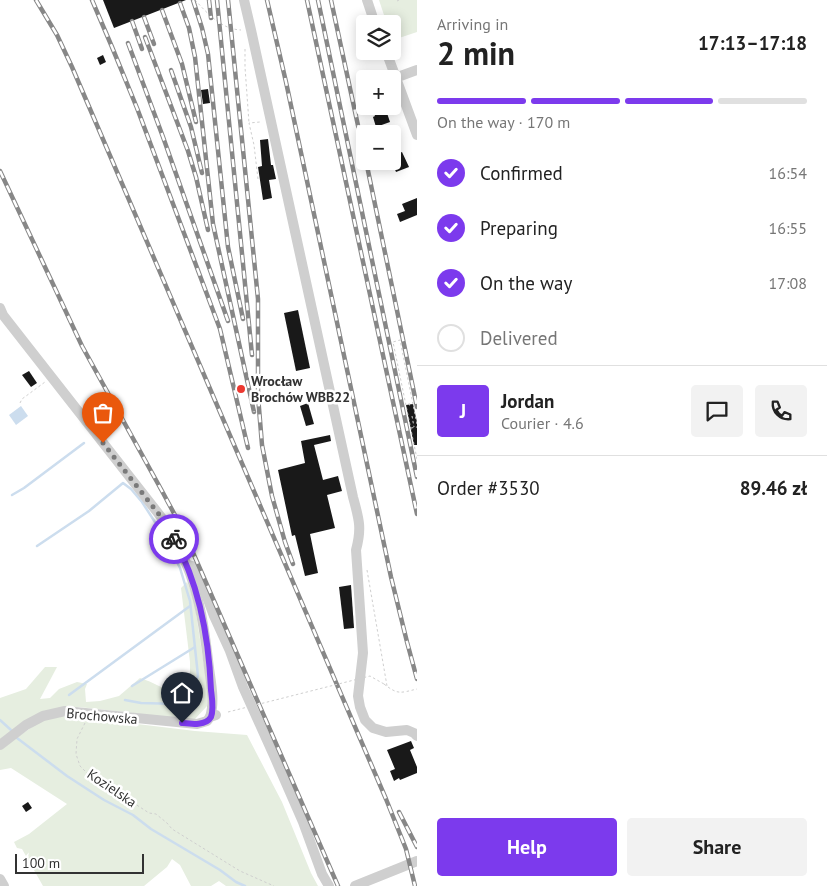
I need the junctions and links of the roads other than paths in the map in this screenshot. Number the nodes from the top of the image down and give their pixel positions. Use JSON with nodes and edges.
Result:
{"nodes":[{"id":1,"x":244,"y":0,"type":"edge"},
{"id":2,"x":367,"y":0,"type":"edge"},
{"id":3,"x":373,"y":15,"type":"edge"},
{"id":4,"x":417,"y":70,"type":"edge"},
{"id":5,"x":401,"y":76,"type":"edge"},
{"id":6,"x":401,"y":92,"type":"edge"},
{"id":7,"x":417,"y":135,"type":"edge"},
{"id":8,"x":0,"y":308,"type":"edge"},
{"id":9,"x":187,"y":565,"type":"junction"},
{"id":10,"x":417,"y":736,"type":"edge"},
{"id":11,"x":0,"y":745,"type":"edge"},
{"id":12,"x":417,"y":861,"type":"edge"},
{"id":13,"x":0,"y":879,"type":"edge"},
{"id":14,"x":4,"y":886,"type":"edge"},
{"id":15,"x":329,"y":886,"type":"edge"},
{"id":16,"x":355,"y":886,"type":"edge"}],
"edges":[{"from":1,"to":10,"type":"street"},
{"from":2,"to":3,"type":"street"},
{"from":4,"to":5,"type":"street"},
{"from":6,"to":7,"type":"street"},
{"from":8,"to":9,"type":"street"},
{"from":9,"to":11,"type":"street","name":"Brochowska"},
{"from":9,"to":15,"type":"street"},
{"from":12,"to":16,"type":"street"},
{"from":13,"to":14,"type":"street"}]}
